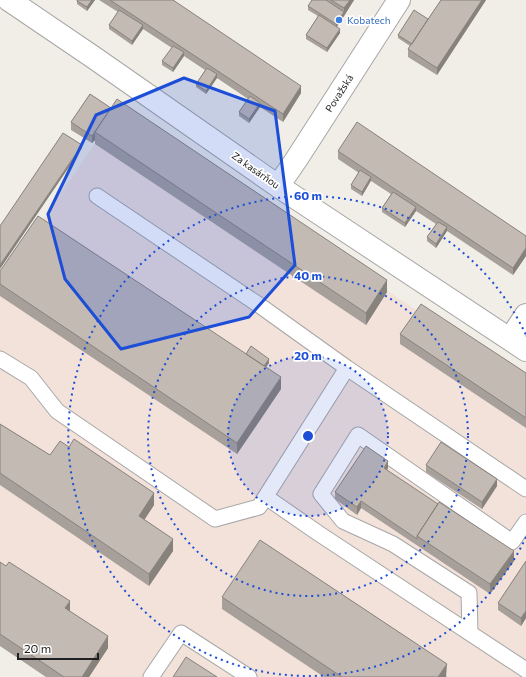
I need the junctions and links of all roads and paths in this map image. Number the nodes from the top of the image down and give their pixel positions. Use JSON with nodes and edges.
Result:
{"nodes":[{"id":1,"x":9,"y":0,"type":"edge"},
{"id":2,"x":399,"y":0,"type":"edge"},
{"id":3,"x":278,"y":186,"type":"junction"},
{"id":4,"x":97,"y":196,"type":"dead end"},
{"id":5,"x":526,"y":315,"type":"edge"},
{"id":6,"x":518,"y":345,"type":"edge"},
{"id":7,"x":0,"y":359,"type":"edge"},
{"id":8,"x":347,"y":368,"type":"junction"},
{"id":9,"x":526,"y":489,"type":"edge"},
{"id":10,"x":266,"y":497,"type":"junction"},
{"id":11,"x":526,"y":522,"type":"edge"},
{"id":12,"x":470,"y":633,"type":"junction"},
{"id":13,"x":526,"y":670,"type":"edge"},
{"id":14,"x":151,"y":677,"type":"edge"},
{"id":15,"x":249,"y":677,"type":"edge"}],
"edges":[{"from":1,"to":3,"type":"street","name":"Za kasárňou"},
{"from":2,"to":3,"type":"street","name":"Považská"},
{"from":3,"to":6,"type":"street","name":"Za kasárňou"},
{"from":4,"to":8,"type":"lane"},
{"from":5,"to":6,"type":"street"},
{"from":7,"to":10,"type":"lane"},
{"from":8,"to":9,"type":"lane"},
{"from":8,"to":10,"type":"lane"},
{"from":10,"to":12,"type":"lane"},
{"from":11,"to":12,"type":"lane"},
{"from":12,"to":13,"type":"lane"},
{"from":14,"to":15,"type":"lane"}]}
